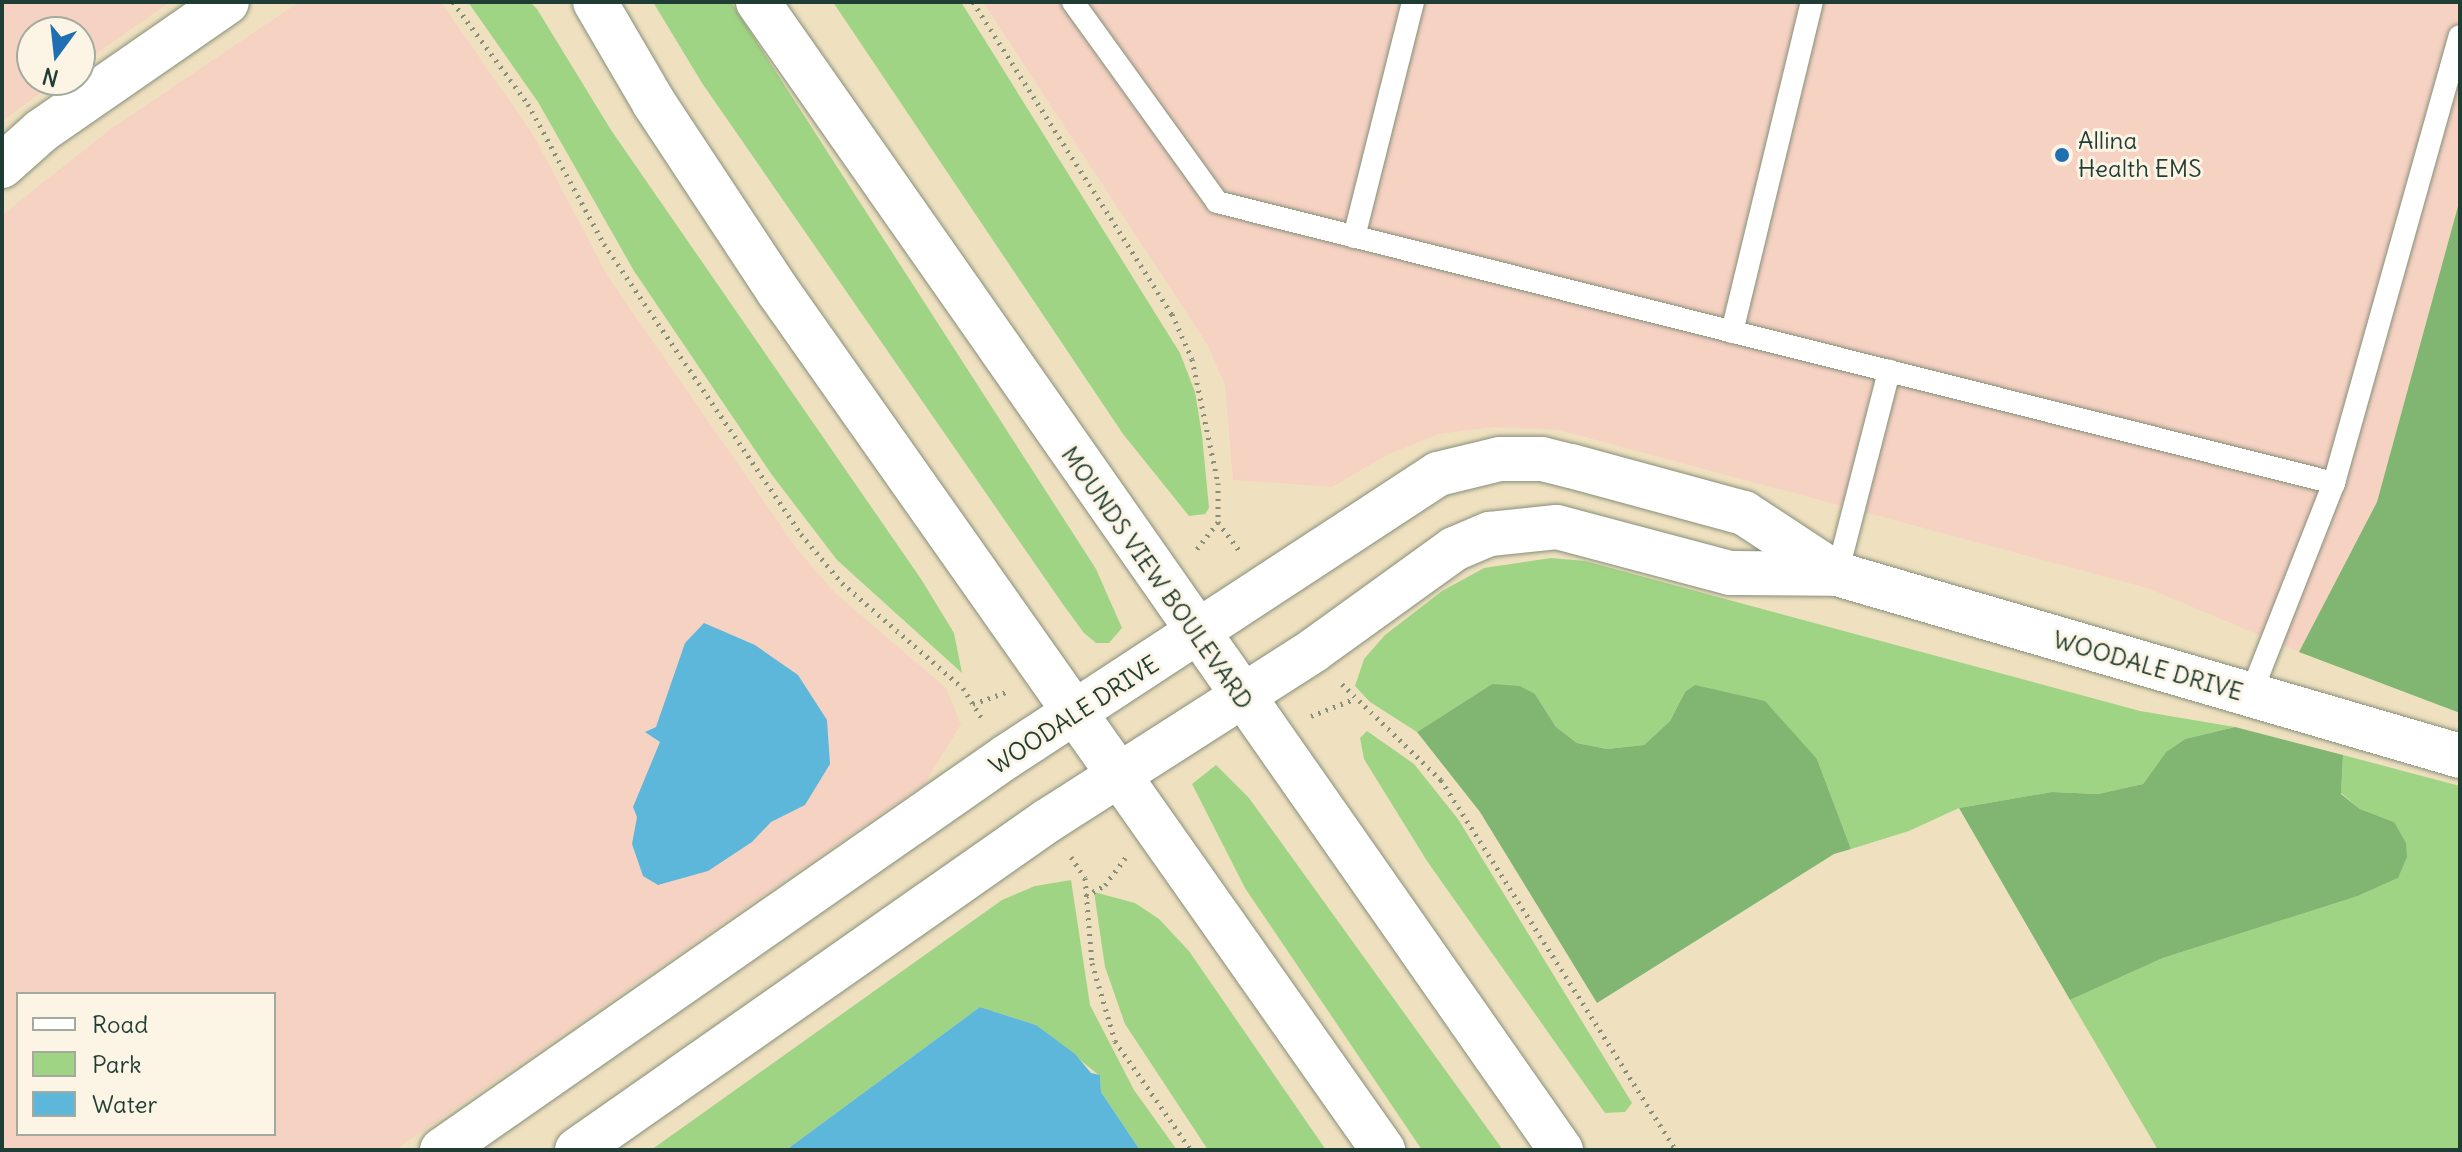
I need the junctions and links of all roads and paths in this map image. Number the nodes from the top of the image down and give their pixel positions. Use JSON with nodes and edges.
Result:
{"nodes":[{"id":1,"x":227,"y":2,"type":"edge"},
{"id":2,"x":453,"y":2,"type":"edge"},
{"id":3,"x":570,"y":2,"type":"edge"},
{"id":4,"x":595,"y":2,"type":"edge"},
{"id":5,"x":758,"y":2,"type":"edge"},
{"id":6,"x":973,"y":2,"type":"edge"},
{"id":7,"x":1073,"y":2,"type":"edge"},
{"id":8,"x":1413,"y":2,"type":"edge"},
{"id":9,"x":1812,"y":2,"type":"edge"},
{"id":10,"x":2460,"y":36,"type":"edge"},
{"id":11,"x":654,"y":103,"type":"junction"},
{"id":12,"x":2,"y":166,"type":"edge"},
{"id":13,"x":1354,"y":237,"type":"junction"},
{"id":14,"x":1732,"y":332,"type":"junction"},
{"id":15,"x":1889,"y":371,"type":"junction"},
{"id":16,"x":2334,"y":483,"type":"junction"},
{"id":17,"x":1837,"y":574,"type":"junction"},
{"id":18,"x":1165,"y":590,"type":"junction"},
{"id":19,"x":1197,"y":635,"type":"junction"},
{"id":20,"x":1049,"y":675,"type":"junction"},
{"id":21,"x":2250,"y":696,"type":"junction"},
{"id":22,"x":1240,"y":697,"type":"junction"},
{"id":23,"x":1076,"y":713,"type":"junction"},
{"id":24,"x":1266,"y":734,"type":"junction"},
{"id":25,"x":2460,"y":756,"type":"edge"},
{"id":26,"x":1120,"y":775,"type":"junction"},
{"id":27,"x":1153,"y":822,"type":"junction"},
{"id":28,"x":442,"y":1150,"type":"edge"},
{"id":29,"x":577,"y":1150,"type":"edge"},
{"id":30,"x":1191,"y":1150,"type":"edge"},
{"id":31,"x":1383,"y":1150,"type":"edge"},
{"id":32,"x":1561,"y":1150,"type":"edge"},
{"id":33,"x":1676,"y":1150,"type":"edge"}],
"edges":[{"from":1,"to":12,"type":"street"},
{"from":2,"to":20,"type":"path"},
{"from":3,"to":11,"type":"street"},
{"from":4,"to":11,"type":"street"},
{"from":5,"to":18,"type":"street","name":"MOUNDS VIEW BOULEVARD"},
{"from":6,"to":18,"type":"path"},
{"from":7,"to":13,"type":"lane"},
{"from":8,"to":13,"type":"lane"},
{"from":9,"to":14,"type":"lane"},
{"from":10,"to":16,"type":"lane"},
{"from":11,"to":20,"type":"street"},
{"from":13,"to":14,"type":"lane"},
{"from":14,"to":15,"type":"lane"},
{"from":15,"to":16,"type":"lane"},
{"from":15,"to":17,"type":"lane"},
{"from":16,"to":21,"type":"lane"},
{"from":17,"to":19,"type":"street","name":"WOODALE DRIVE"},
{"from":17,"to":21,"type":"street","name":"WOODALE DRIVE"},
{"from":17,"to":22,"type":"street","name":"WOODALE DRIVE"},
{"from":18,"to":19,"type":"street","name":"MOUNDS VIEW BOULEVARD"},
{"from":19,"to":22,"type":"street","name":"MOUNDS VIEW BOULEVARD"},
{"from":19,"to":23,"type":"street","name":"WOODALE DRIVE"},
{"from":20,"to":23,"type":"street"},
{"from":21,"to":25,"type":"street","name":"WOODALE DRIVE"},
{"from":22,"to":24,"type":"street","name":"MOUNDS VIEW BOULEVARD"},
{"from":22,"to":26,"type":"street","name":"WOODALE DRIVE"},
{"from":23,"to":26,"type":"street"},
{"from":23,"to":28,"type":"street","name":"WOODALE DRIVE"},
{"from":24,"to":32,"type":"street","name":"MOUNDS VIEW BOULEVARD"},
{"from":24,"to":33,"type":"path"},
{"from":26,"to":27,"type":"street"},
{"from":26,"to":29,"type":"street","name":"WOODALE DRIVE"},
{"from":27,"to":30,"type":"path"},
{"from":27,"to":31,"type":"street"}]}
